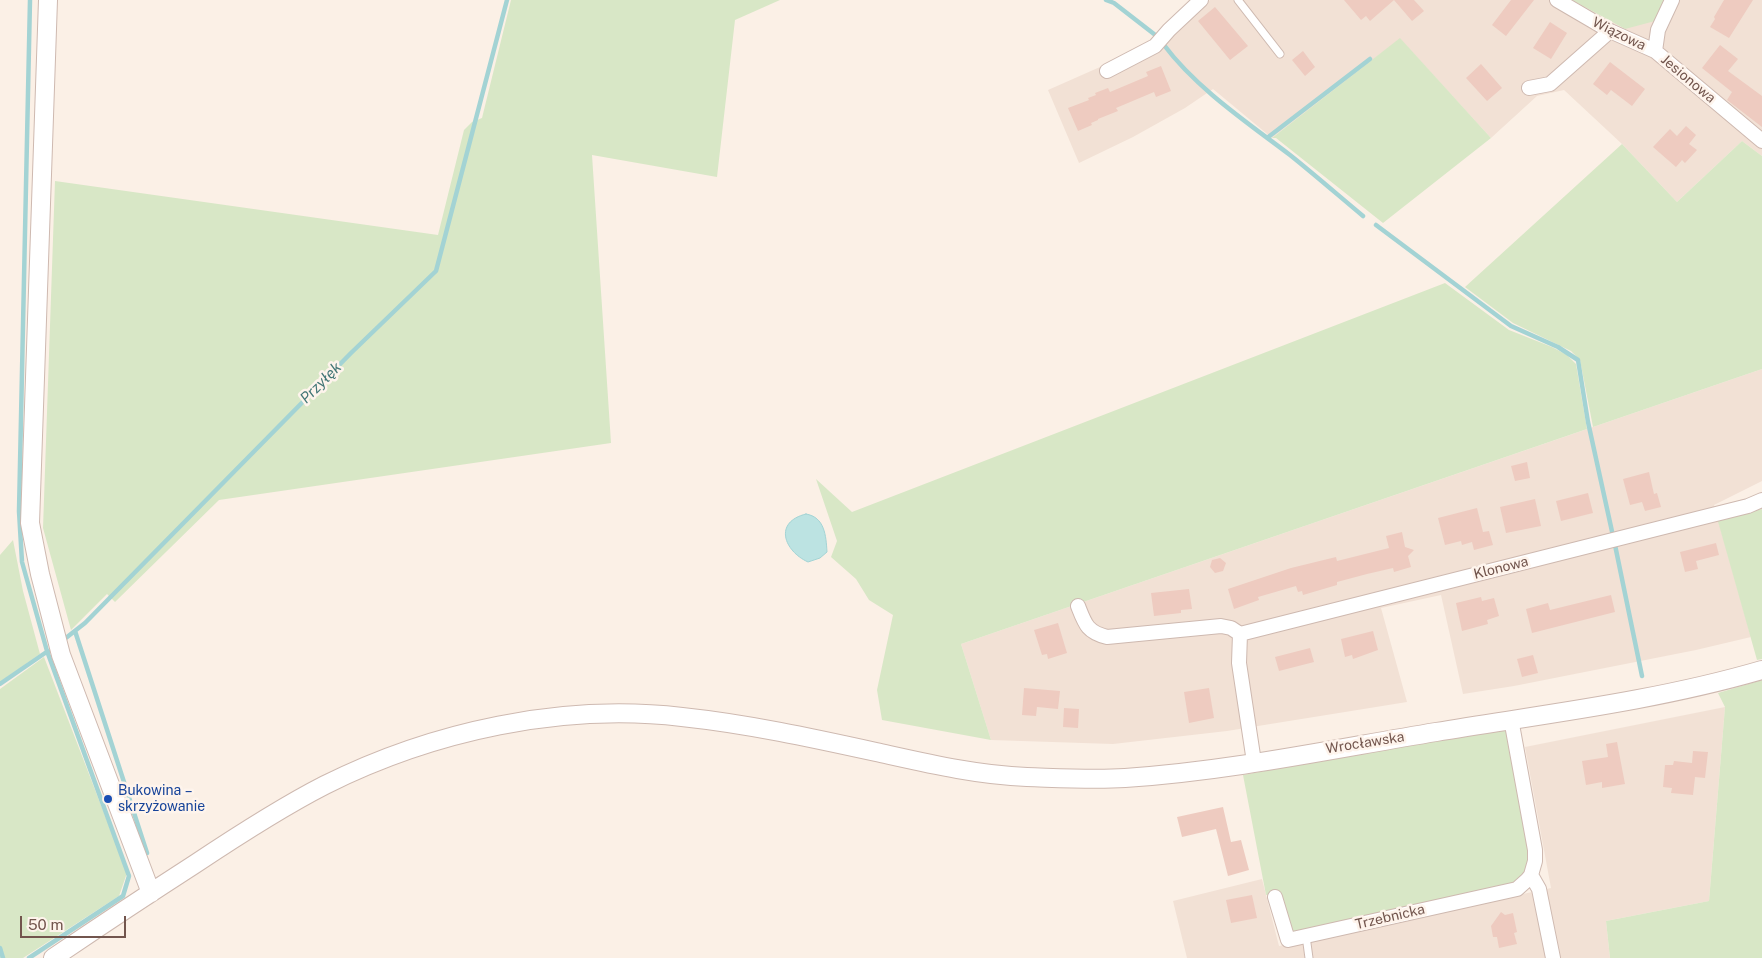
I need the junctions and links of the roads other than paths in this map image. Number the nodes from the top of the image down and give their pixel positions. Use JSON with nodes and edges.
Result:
{"nodes":[{"id":1,"x":48,"y":0,"type":"edge"},
{"id":2,"x":1201,"y":0,"type":"edge"},
{"id":3,"x":1238,"y":0,"type":"edge"},
{"id":4,"x":1557,"y":0,"type":"edge"},
{"id":5,"x":1672,"y":0,"type":"edge"},
{"id":6,"x":1610,"y":30,"type":"junction"},
{"id":7,"x":1655,"y":52,"type":"junction"},
{"id":8,"x":1280,"y":54,"type":"dead end"},
{"id":9,"x":1108,"y":71,"type":"dead end"},
{"id":10,"x":1529,"y":88,"type":"dead end"},
{"id":11,"x":1762,"y":141,"type":"edge"},
{"id":12,"x":1762,"y":500,"type":"edge"},
{"id":13,"x":1078,"y":606,"type":"dead end"},
{"id":14,"x":1240,"y":634,"type":"junction"},
{"id":15,"x":1762,"y":670,"type":"edge"},
{"id":16,"x":1511,"y":719,"type":"junction"},
{"id":17,"x":1254,"y":762,"type":"junction"},
{"id":18,"x":1531,"y":874,"type":"junction"},
{"id":19,"x":150,"y":893,"type":"junction"},
{"id":20,"x":1275,"y":897,"type":"dead end"},
{"id":21,"x":1306,"y":936,"type":"junction"},
{"id":22,"x":53,"y":958,"type":"edge"},
{"id":23,"x":1309,"y":958,"type":"edge"},
{"id":24,"x":1553,"y":958,"type":"edge"}],
"edges":[{"from":1,"to":19,"type":"street"},
{"from":2,"to":9,"type":"street"},
{"from":3,"to":8,"type":"lane"},
{"from":4,"to":6,"type":"street","name":"Wiązowa"},
{"from":5,"to":7,"type":"street","name":"Jesionowa"},
{"from":6,"to":7,"type":"street","name":"Wiązowa"},
{"from":6,"to":10,"type":"street"},
{"from":7,"to":11,"type":"street","name":"Jesionowa"},
{"from":12,"to":14,"type":"street","name":"Klonowa"},
{"from":13,"to":14,"type":"street"},
{"from":14,"to":17,"type":"street"},
{"from":15,"to":16,"type":"street","name":"Wrocławska"},
{"from":16,"to":17,"type":"street","name":"Wrocławska"},
{"from":16,"to":18,"type":"street"},
{"from":17,"to":19,"type":"street","name":"Wrocławska"},
{"from":18,"to":21,"type":"street","name":"Trzebnicka"},
{"from":18,"to":24,"type":"street"},
{"from":19,"to":22,"type":"street","name":"Wrocławska"},
{"from":20,"to":21,"type":"street","name":"Trzebnicka"},
{"from":21,"to":23,"type":"lane"}]}
